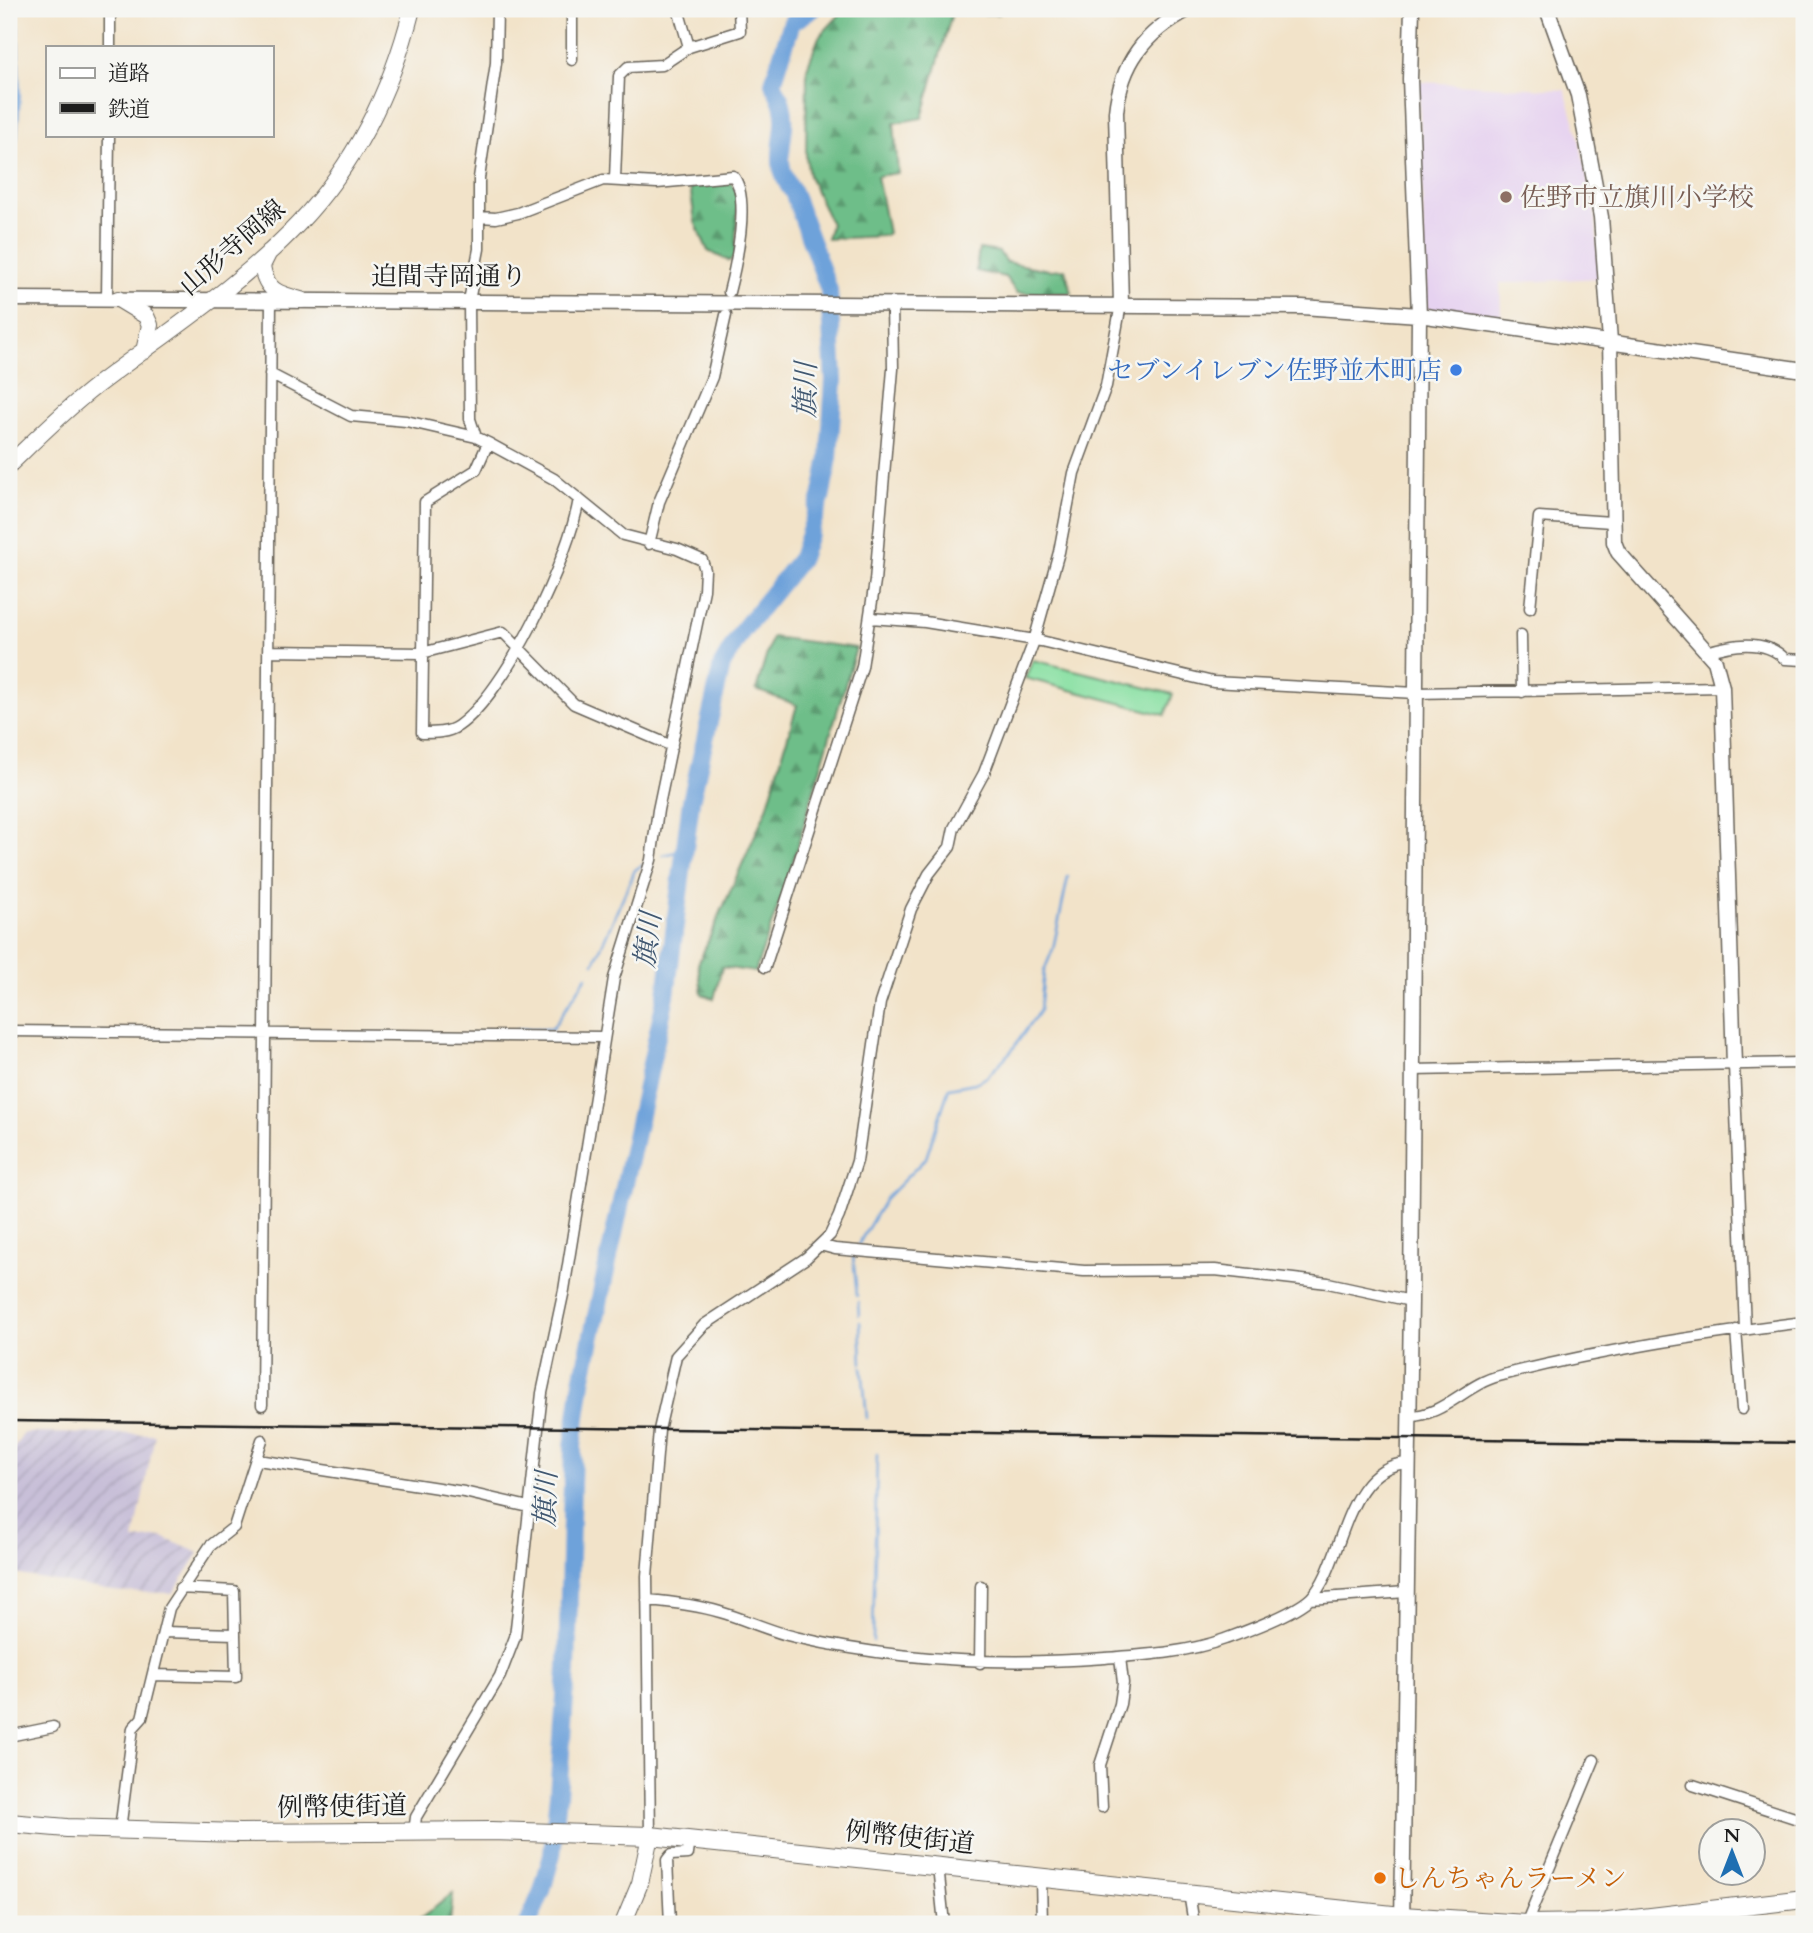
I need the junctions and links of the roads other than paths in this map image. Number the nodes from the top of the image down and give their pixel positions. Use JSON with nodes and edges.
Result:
{"nodes":[{"id":1,"x":110,"y":9,"type":"edge"},
{"id":2,"x":412,"y":9,"type":"edge"},
{"id":3,"x":497,"y":9,"type":"edge"},
{"id":4,"x":572,"y":9,"type":"edge"},
{"id":5,"x":678,"y":9,"type":"edge"},
{"id":6,"x":739,"y":9,"type":"edge"},
{"id":7,"x":1189,"y":9,"type":"edge"},
{"id":8,"x":1412,"y":9,"type":"edge"},
{"id":9,"x":1548,"y":9,"type":"edge"},
{"id":10,"x":110,"y":46,"type":"edge"},
{"id":11,"x":690,"y":47,"type":"junction"},
{"id":12,"x":572,"y":60,"type":"dead end"},
{"id":13,"x":109,"y":136,"type":"edge"},
{"id":14,"x":615,"y":179,"type":"junction"},
{"id":15,"x":479,"y":217,"type":"junction"},
{"id":16,"x":269,"y":252,"type":"junction"},
{"id":17,"x":729,"y":292,"type":"dead end"},
{"id":18,"x":9,"y":299,"type":"edge"},
{"id":19,"x":112,"y":299,"type":"junction"},
{"id":20,"x":211,"y":300,"type":"junction"},
{"id":21,"x":271,"y":300,"type":"junction"},
{"id":22,"x":301,"y":300,"type":"junction"},
{"id":23,"x":469,"y":301,"type":"junction"},
{"id":24,"x":890,"y":303,"type":"junction"},
{"id":25,"x":1121,"y":304,"type":"junction"},
{"id":26,"x":726,"y":315,"type":"dead end"},
{"id":27,"x":1419,"y":315,"type":"junction"},
{"id":28,"x":1610,"y":341,"type":"junction"},
{"id":29,"x":144,"y":351,"type":"junction"},
{"id":30,"x":1804,"y":370,"type":"edge"},
{"id":31,"x":270,"y":374,"type":"junction"},
{"id":32,"x":476,"y":437,"type":"junction"},
{"id":33,"x":488,"y":443,"type":"junction"},
{"id":34,"x":9,"y":465,"type":"edge"},
{"id":35,"x":579,"y":499,"type":"junction"},
{"id":36,"x":1611,"y":522,"type":"junction"},
{"id":37,"x":649,"y":544,"type":"junction"},
{"id":38,"x":1531,"y":608,"type":"dead end"},
{"id":39,"x":870,"y":618,"type":"junction"},
{"id":40,"x":1521,"y":635,"type":"dead end"},
{"id":41,"x":1034,"y":641,"type":"junction"},
{"id":42,"x":519,"y":647,"type":"junction"},
{"id":43,"x":268,"y":652,"type":"junction"},
{"id":44,"x":1707,"y":652,"type":"junction"},
{"id":45,"x":422,"y":653,"type":"junction"},
{"id":46,"x":1804,"y":660,"type":"edge"},
{"id":47,"x":1722,"y":687,"type":"junction"},
{"id":48,"x":1522,"y":692,"type":"junction"},
{"id":49,"x":1416,"y":693,"type":"junction"},
{"id":50,"x":672,"y":746,"type":"junction"},
{"id":51,"x":765,"y":967,"type":"dead end"},
{"id":52,"x":9,"y":1031,"type":"edge"},
{"id":53,"x":265,"y":1033,"type":"junction"},
{"id":54,"x":604,"y":1037,"type":"junction"},
{"id":55,"x":1804,"y":1063,"type":"edge"},
{"id":56,"x":1734,"y":1065,"type":"junction"},
{"id":57,"x":1412,"y":1070,"type":"junction"},
{"id":58,"x":820,"y":1245,"type":"junction"},
{"id":59,"x":1412,"y":1301,"type":"junction"},
{"id":60,"x":1804,"y":1322,"type":"edge"},
{"id":61,"x":1740,"y":1330,"type":"junction"},
{"id":62,"x":262,"y":1405,"type":"dead end"},
{"id":63,"x":1742,"y":1409,"type":"dead end"},
{"id":64,"x":1408,"y":1416,"type":"junction"},
{"id":65,"x":262,"y":1440,"type":"dead end"},
{"id":66,"x":258,"y":1460,"type":"junction"},
{"id":67,"x":1408,"y":1463,"type":"junction"},
{"id":68,"x":528,"y":1507,"type":"junction"},
{"id":69,"x":981,"y":1586,"type":"dead end"},
{"id":70,"x":180,"y":1588,"type":"junction"},
{"id":71,"x":1406,"y":1592,"type":"junction"},
{"id":72,"x":1310,"y":1599,"type":"junction"},
{"id":73,"x":647,"y":1600,"type":"junction"},
{"id":74,"x":164,"y":1632,"type":"junction"},
{"id":75,"x":235,"y":1634,"type":"junction"},
{"id":76,"x":1120,"y":1657,"type":"junction"},
{"id":77,"x":980,"y":1664,"type":"junction"},
{"id":78,"x":153,"y":1675,"type":"junction"},
{"id":79,"x":53,"y":1727,"type":"dead end"},
{"id":80,"x":9,"y":1736,"type":"edge"},
{"id":81,"x":1594,"y":1760,"type":"dead end"},
{"id":82,"x":1693,"y":1785,"type":"dead end"},
{"id":83,"x":1102,"y":1807,"type":"dead end"},
{"id":84,"x":1804,"y":1821,"type":"edge"},
{"id":85,"x":9,"y":1823,"type":"edge"},
{"id":86,"x":120,"y":1830,"type":"junction"},
{"id":87,"x":414,"y":1832,"type":"junction"},
{"id":88,"x":643,"y":1836,"type":"junction"},
{"id":89,"x":690,"y":1840,"type":"junction"},
{"id":90,"x":938,"y":1866,"type":"junction"},
{"id":91,"x":1041,"y":1878,"type":"junction"},
{"id":92,"x":1189,"y":1893,"type":"junction"},
{"id":93,"x":1804,"y":1899,"type":"edge"},
{"id":94,"x":1402,"y":1920,"type":"edge"},
{"id":95,"x":1634,"y":1922,"type":"edge"},
{"id":96,"x":623,"y":1924,"type":"edge"},
{"id":97,"x":670,"y":1924,"type":"edge"},
{"id":98,"x":944,"y":1924,"type":"edge"},
{"id":99,"x":1042,"y":1924,"type":"edge"},
{"id":100,"x":1194,"y":1924,"type":"edge"},
{"id":101,"x":1526,"y":1924,"type":"edge"}],
"edges":[{"from":1,"to":10,"type":"street"},
{"from":2,"to":16,"type":"main road","name":"山形寺岡線"},
{"from":3,"to":15,"type":"street"},
{"from":4,"to":12,"type":"street"},
{"from":5,"to":11,"type":"street"},
{"from":6,"to":11,"type":"street"},
{"from":7,"to":25,"type":"street"},
{"from":8,"to":27,"type":"street"},
{"from":9,"to":28,"type":"street"},
{"from":11,"to":14,"type":"street"},
{"from":13,"to":19,"type":"street"},
{"from":14,"to":15,"type":"street"},
{"from":14,"to":17,"type":"street"},
{"from":15,"to":23,"type":"street"},
{"from":16,"to":20,"type":"main road","name":"山形寺岡線"},
{"from":16,"to":22,"type":"main road"},
{"from":18,"to":19,"type":"street","name":"迫間寺岡通り"},
{"from":19,"to":20,"type":"street","name":"迫間寺岡通り"},
{"from":19,"to":29,"type":"main road"},
{"from":20,"to":21,"type":"street","name":"迫間寺岡通り"},
{"from":20,"to":29,"type":"main road","name":"山形寺岡線"},
{"from":21,"to":22,"type":"street","name":"迫間寺岡通り"},
{"from":21,"to":31,"type":"street"},
{"from":22,"to":23,"type":"street","name":"迫間寺岡通り"},
{"from":23,"to":24,"type":"street","name":"迫間寺岡通り"},
{"from":23,"to":32,"type":"street"},
{"from":24,"to":25,"type":"street","name":"迫間寺岡通り"},
{"from":24,"to":39,"type":"street"},
{"from":25,"to":27,"type":"street","name":"迫間寺岡通り"},
{"from":25,"to":41,"type":"street"},
{"from":26,"to":37,"type":"street"},
{"from":27,"to":28,"type":"street","name":"迫間寺岡通り"},
{"from":27,"to":49,"type":"street"},
{"from":28,"to":30,"type":"street","name":"迫間寺岡通り"},
{"from":28,"to":36,"type":"street"},
{"from":29,"to":34,"type":"main road","name":"山形寺岡線"},
{"from":31,"to":32,"type":"street"},
{"from":31,"to":43,"type":"street"},
{"from":32,"to":33,"type":"street"},
{"from":33,"to":35,"type":"street"},
{"from":33,"to":45,"type":"street"},
{"from":35,"to":37,"type":"street"},
{"from":35,"to":42,"type":"street"},
{"from":36,"to":38,"type":"street"},
{"from":36,"to":44,"type":"street"},
{"from":37,"to":50,"type":"street"},
{"from":39,"to":41,"type":"street"},
{"from":39,"to":51,"type":"street"},
{"from":40,"to":48,"type":"street"},
{"from":41,"to":49,"type":"street"},
{"from":41,"to":58,"type":"street"},
{"from":42,"to":45,"type":"street"},
{"from":42,"to":45,"type":"street"},
{"from":42,"to":50,"type":"street"},
{"from":43,"to":45,"type":"street"},
{"from":43,"to":53,"type":"street"},
{"from":44,"to":46,"type":"street"},
{"from":44,"to":47,"type":"street"},
{"from":47,"to":48,"type":"street"},
{"from":47,"to":56,"type":"street"},
{"from":48,"to":49,"type":"street"},
{"from":49,"to":57,"type":"street"},
{"from":50,"to":54,"type":"street"},
{"from":52,"to":53,"type":"street"},
{"from":53,"to":54,"type":"street"},
{"from":53,"to":62,"type":"street"},
{"from":54,"to":68,"type":"street"},
{"from":55,"to":56,"type":"street"},
{"from":56,"to":57,"type":"street"},
{"from":56,"to":61,"type":"street"},
{"from":57,"to":59,"type":"street"},
{"from":58,"to":59,"type":"street"},
{"from":58,"to":73,"type":"street"},
{"from":59,"to":64,"type":"street"},
{"from":60,"to":61,"type":"street"},
{"from":61,"to":63,"type":"street"},
{"from":61,"to":64,"type":"street"},
{"from":64,"to":67,"type":"street"},
{"from":65,"to":66,"type":"street"},
{"from":66,"to":68,"type":"street"},
{"from":66,"to":70,"type":"street"},
{"from":67,"to":71,"type":"street"},
{"from":67,"to":72,"type":"street"},
{"from":68,"to":87,"type":"street"},
{"from":69,"to":77,"type":"street"},
{"from":70,"to":74,"type":"street"},
{"from":70,"to":75,"type":"street"},
{"from":71,"to":72,"type":"street"},
{"from":71,"to":94,"type":"street"},
{"from":72,"to":76,"type":"street"},
{"from":73,"to":77,"type":"street"},
{"from":73,"to":88,"type":"street"},
{"from":74,"to":75,"type":"street"},
{"from":74,"to":78,"type":"street"},
{"from":75,"to":78,"type":"street"},
{"from":76,"to":77,"type":"street"},
{"from":76,"to":83,"type":"street"},
{"from":78,"to":86,"type":"street"},
{"from":79,"to":80,"type":"street"},
{"from":81,"to":101,"type":"street"},
{"from":82,"to":84,"type":"street"},
{"from":85,"to":86,"type":"main road","name":"例幣使街道"},
{"from":86,"to":87,"type":"main road","name":"例幣使街道"},
{"from":87,"to":88,"type":"main road","name":"例幣使街道"},
{"from":88,"to":89,"type":"main road","name":"例幣使街道"},
{"from":88,"to":96,"type":"main road"},
{"from":89,"to":90,"type":"main road","name":"例幣使街道"},
{"from":89,"to":97,"type":"street"},
{"from":90,"to":91,"type":"main road","name":"例幣使街道"},
{"from":90,"to":98,"type":"street"},
{"from":91,"to":92,"type":"main road","name":"例幣使街道"},
{"from":91,"to":99,"type":"street"},
{"from":92,"to":94,"type":"main road","name":"例幣使街道"},
{"from":92,"to":100,"type":"street"},
{"from":93,"to":95,"type":"main road","name":"例幣使街道"},
{"from":94,"to":101,"type":"main road","name":"例幣使街道"},
{"from":95,"to":101,"type":"main road","name":"例幣使街道"}]}
